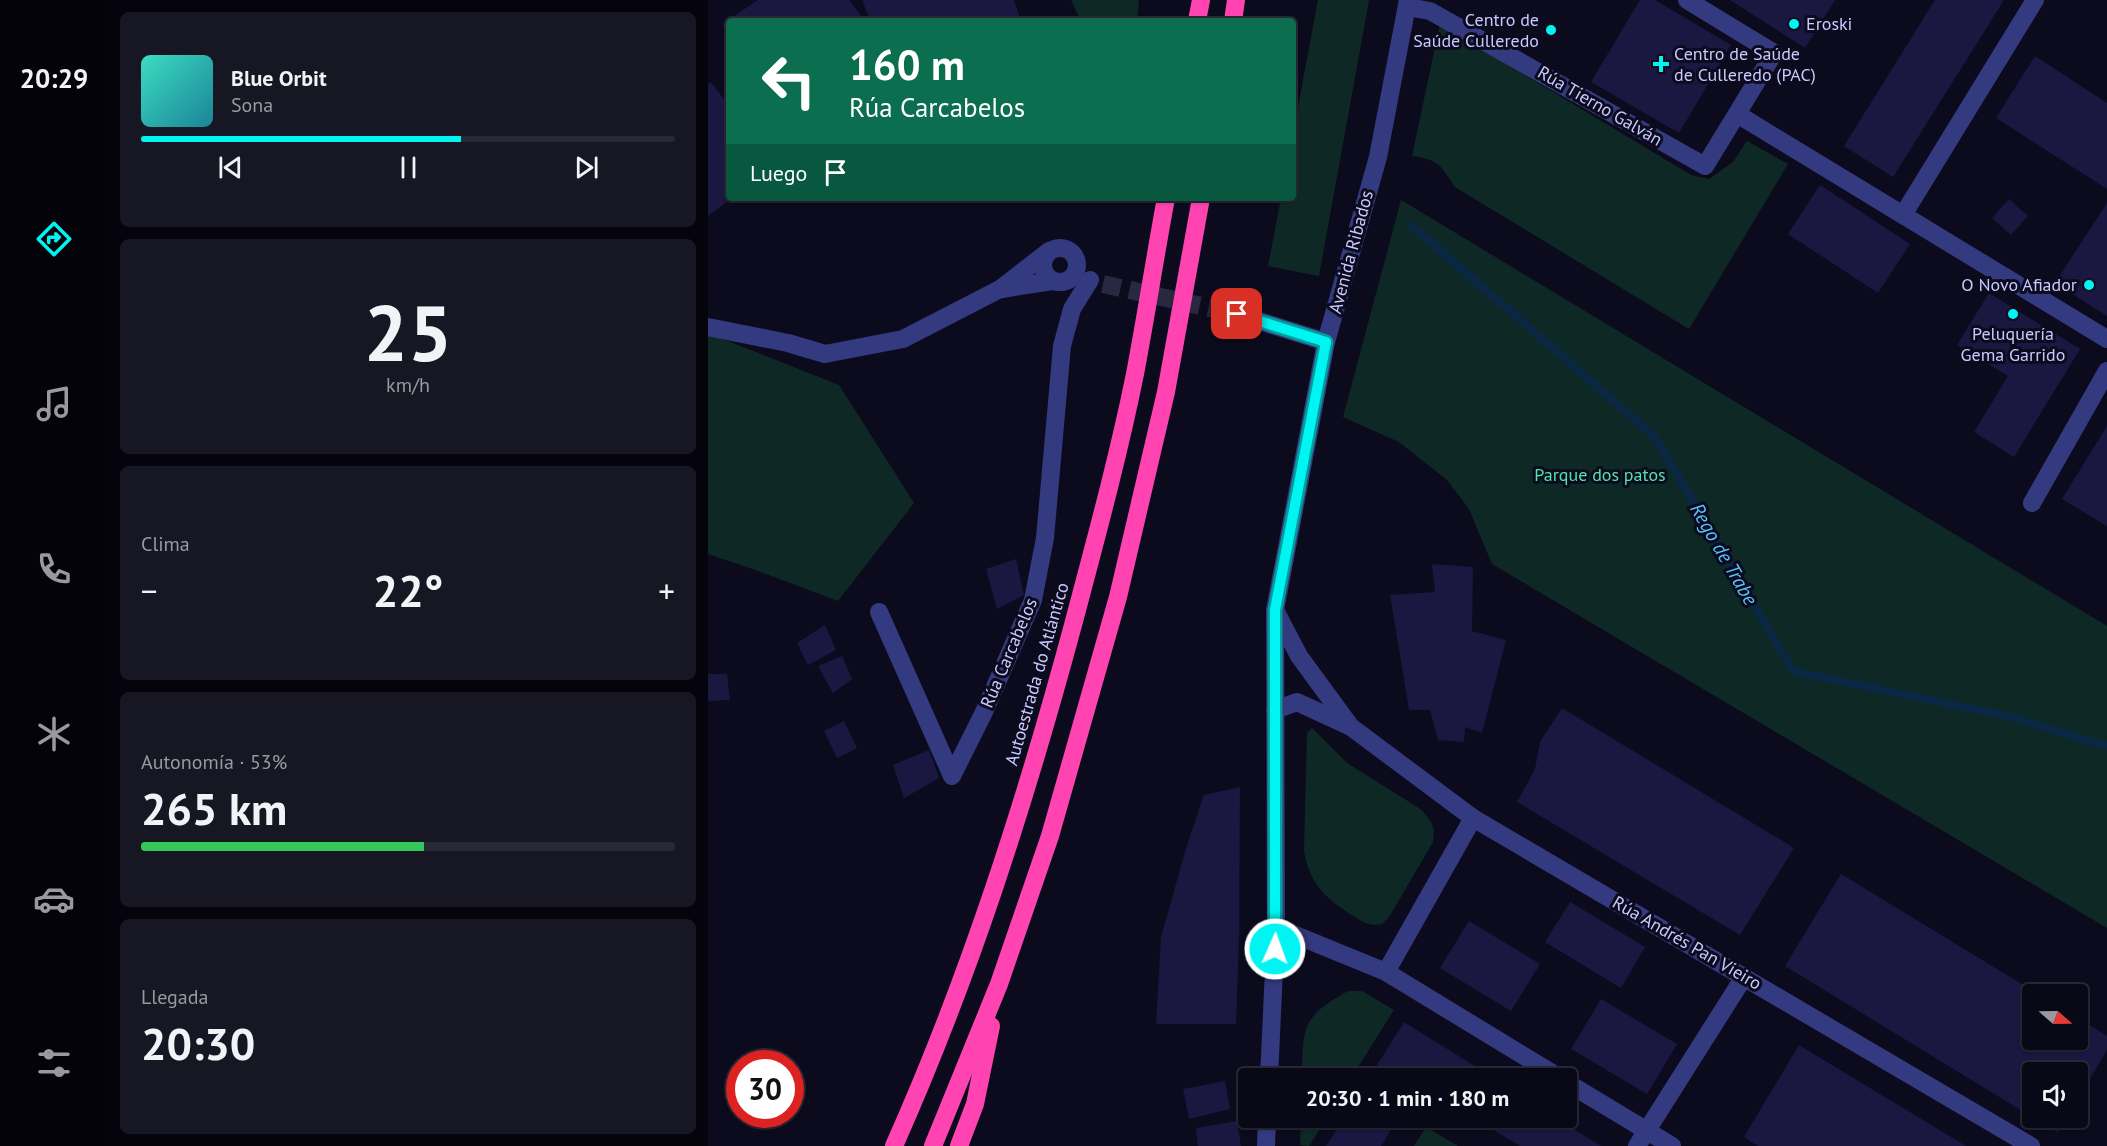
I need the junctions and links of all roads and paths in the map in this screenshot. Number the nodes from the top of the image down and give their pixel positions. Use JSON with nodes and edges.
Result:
{"nodes":[{"id":1,"x":1201,"y":0,"type":"edge"},
{"id":2,"x":1236,"y":0,"type":"edge"},
{"id":3,"x":1687,"y":0,"type":"edge"},
{"id":4,"x":2035,"y":0,"type":"edge"},
{"id":5,"x":1407,"y":4,"type":"edge"},
{"id":6,"x":1198,"y":18,"type":"edge"},
{"id":7,"x":1233,"y":18,"type":"edge"},
{"id":8,"x":1737,"y":114,"type":"junction"},
{"id":9,"x":1165,"y":201,"type":"edge"},
{"id":10,"x":1200,"y":201,"type":"edge"},
{"id":11,"x":1903,"y":215,"type":"junction"},
{"id":12,"x":1049,"y":251,"type":"junction"},
{"id":13,"x":1090,"y":279,"type":"junction"},
{"id":14,"x":1052,"y":281,"type":"junction"},
{"id":15,"x":1000,"y":289,"type":"junction"},
{"id":16,"x":1237,"y":314,"type":"tunnel mouth"},
{"id":17,"x":708,"y":327,"type":"edge"},
{"id":18,"x":2107,"y":339,"type":"edge"},
{"id":19,"x":1326,"y":342,"type":"junction"},
{"id":20,"x":2107,"y":371,"type":"edge"},
{"id":21,"x":2032,"y":503,"type":"dead end"},
{"id":22,"x":1275,"y":610,"type":"junction"},
{"id":23,"x":879,"y":612,"type":"dead end"},
{"id":24,"x":1275,"y":710,"type":"junction"},
{"id":25,"x":1351,"y":727,"type":"junction"},
{"id":26,"x":1473,"y":818,"type":"junction"},
{"id":27,"x":1276,"y":927,"type":"junction"},
{"id":28,"x":1386,"y":972,"type":"junction"},
{"id":29,"x":1744,"y":976,"type":"junction"},
{"id":30,"x":999,"y":984,"type":"junction"},
{"id":31,"x":1269,"y":1068,"type":"edge"},
{"id":32,"x":1544,"y":1068,"type":"edge"},
{"id":33,"x":1577,"y":1089,"type":"edge"},
{"id":34,"x":1267,"y":1128,"type":"edge"},
{"id":35,"x":1646,"y":1130,"type":"junction"},
{"id":36,"x":894,"y":1146,"type":"edge"},
{"id":37,"x":933,"y":1146,"type":"edge"},
{"id":38,"x":959,"y":1146,"type":"edge"},
{"id":39,"x":1266,"y":1146,"type":"edge"},
{"id":40,"x":1636,"y":1146,"type":"edge"},
{"id":41,"x":1672,"y":1146,"type":"edge"},
{"id":42,"x":2031,"y":1146,"type":"edge"}],
"edges":[{"from":1,"to":6,"type":"highway"},
{"from":2,"to":7,"type":"highway"},
{"from":3,"to":8,"type":"street","name":"Rúa Tierno Galván"},
{"from":4,"to":11,"type":"street"},
{"from":5,"to":8,"type":"street","name":"Rúa Tierno Galván"},
{"from":5,"to":19,"type":"street","name":"Avenida Ribados"},
{"from":8,"to":11,"type":"street"},
{"from":9,"to":36,"type":"highway","name":"Autoestrada do Atlántico"},
{"from":10,"to":30,"type":"highway"},
{"from":11,"to":18,"type":"street"},
{"from":12,"to":13,"type":"street"},
{"from":12,"to":14,"type":"street"},
{"from":12,"to":15,"type":"street"},
{"from":13,"to":14,"type":"street"},
{"from":13,"to":23,"type":"street","name":"Rúa Carcabelos"},
{"from":14,"to":15,"type":"street"},
{"from":15,"to":17,"type":"street"},
{"from":16,"to":19,"type":"street"},
{"from":19,"to":22,"type":"street","name":"Avenida Ribados"},
{"from":20,"to":21,"type":"street"},
{"from":22,"to":24,"type":"street","name":"Avenida Ribados"},
{"from":22,"to":25,"type":"street","name":"Rúa Andrés Pan Vieiro"},
{"from":24,"to":25,"type":"street","name":"Rúa Andrés Pan Vieiro"},
{"from":24,"to":27,"type":"street","name":"Avenida Ribados"},
{"from":25,"to":26,"type":"street","name":"Rúa Andrés Pan Vieiro"},
{"from":26,"to":28,"type":"street"},
{"from":26,"to":29,"type":"street","name":"Rúa Andrés Pan Vieiro"},
{"from":27,"to":28,"type":"street"},
{"from":27,"to":31,"type":"street","name":"Avenida Ribados"},
{"from":28,"to":32,"type":"street"},
{"from":29,"to":35,"type":"street"},
{"from":29,"to":42,"type":"street","name":"Rúa Andrés Pan Vieiro"},
{"from":30,"to":37,"type":"highway"},
{"from":30,"to":38,"type":"highway"},
{"from":33,"to":35,"type":"street"},
{"from":34,"to":39,"type":"street"},
{"from":35,"to":40,"type":"street"},
{"from":35,"to":41,"type":"street"}]}
